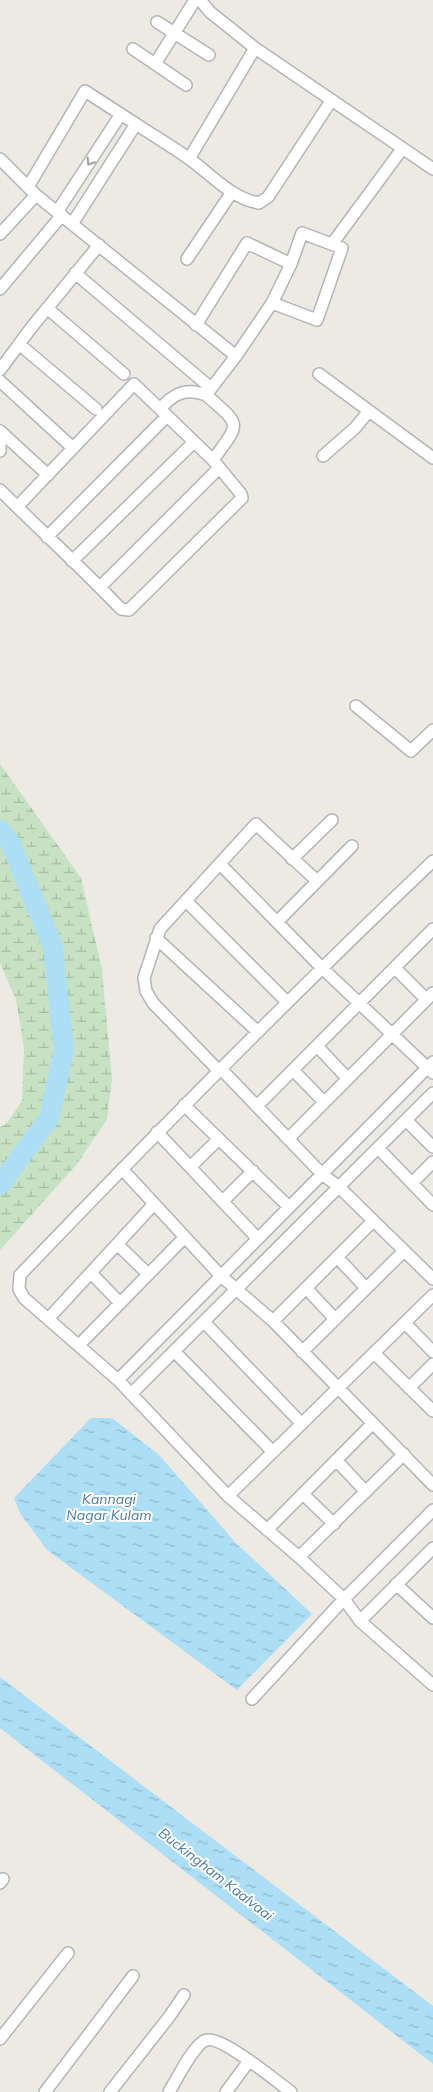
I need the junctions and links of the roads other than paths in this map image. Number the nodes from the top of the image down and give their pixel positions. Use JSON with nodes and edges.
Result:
{"nodes":[{"id":1,"x":195,"y":0,"type":"edge"},
{"id":2,"x":200,"y":0,"type":"edge"},
{"id":3,"x":158,"y":22,"type":"dead end"},
{"id":4,"x":174,"y":33,"type":"junction"},
{"id":5,"x":255,"y":48,"type":"junction"},
{"id":6,"x":133,"y":49,"type":"dead end"},
{"id":7,"x":209,"y":55,"type":"dead end"},
{"id":8,"x":155,"y":64,"type":"junction"},
{"id":9,"x":186,"y":85,"type":"dead end"},
{"id":10,"x":332,"y":101,"type":"junction"},
{"id":11,"x":119,"y":118,"type":"junction"},
{"id":12,"x":136,"y":124,"type":"junction"},
{"id":13,"x":402,"y":148,"type":"junction"},
{"id":14,"x":189,"y":158,"type":"junction"},
{"id":15,"x":1,"y":164,"type":"edge"},
{"id":16,"x":433,"y":169,"type":"edge"},
{"id":17,"x":28,"y":186,"type":"junction"},
{"id":18,"x":232,"y":192,"type":"junction"},
{"id":19,"x":36,"y":195,"type":"junction"},
{"id":20,"x":59,"y":214,"type":"junction"},
{"id":21,"x":72,"y":224,"type":"junction"},
{"id":22,"x":0,"y":234,"type":"edge"},
{"id":23,"x":332,"y":244,"type":"junction"},
{"id":24,"x":99,"y":245,"type":"junction"},
{"id":25,"x":187,"y":259,"type":"dead end"},
{"id":26,"x":291,"y":264,"type":"junction"},
{"id":27,"x":75,"y":273,"type":"junction"},
{"id":28,"x":0,"y":289,"type":"edge"},
{"id":29,"x":272,"y":303,"type":"junction"},
{"id":30,"x":46,"y":308,"type":"junction"},
{"id":31,"x":196,"y":325,"type":"junction"},
{"id":32,"x":19,"y":344,"type":"junction"},
{"id":33,"x":236,"y":356,"type":"junction"},
{"id":34,"x":1,"y":367,"type":"edge"},
{"id":35,"x":124,"y":374,"type":"dead end"},
{"id":36,"x":319,"y":374,"type":"dead end"},
{"id":37,"x":0,"y":381,"type":"edge"},
{"id":38,"x":209,"y":392,"type":"junction"},
{"id":39,"x":96,"y":409,"type":"dead end"},
{"id":40,"x":369,"y":411,"type":"junction"},
{"id":41,"x":164,"y":413,"type":"junction"},
{"id":42,"x":0,"y":430,"type":"edge"},
{"id":43,"x":0,"y":442,"type":"edge"},
{"id":44,"x":194,"y":442,"type":"junction"},
{"id":45,"x":73,"y":448,"type":"junction"},
{"id":46,"x":0,"y":451,"type":"edge"},
{"id":47,"x":322,"y":456,"type":"dead end"},
{"id":48,"x":433,"y":458,"type":"edge"},
{"id":49,"x":216,"y":464,"type":"junction"},
{"id":50,"x":48,"y":475,"type":"junction"},
{"id":51,"x":0,"y":490,"type":"edge"},
{"id":52,"x":17,"y":507,"type":"junction"},
{"id":53,"x":47,"y":536,"type":"junction"},
{"id":54,"x":72,"y":561,"type":"junction"},
{"id":55,"x":100,"y":587,"type":"junction"},
{"id":56,"x":356,"y":706,"type":"dead end"},
{"id":57,"x":433,"y":730,"type":"edge"},
{"id":58,"x":332,"y":820,"type":"dead end"},
{"id":59,"x":352,"y":846,"type":"dead end"},
{"id":60,"x":292,"y":858,"type":"junction"},
{"id":61,"x":433,"y":861,"type":"edge"},
{"id":62,"x":220,"y":864,"type":"junction"},
{"id":63,"x":317,"y":881,"type":"junction"},
{"id":64,"x":186,"y":901,"type":"junction"},
{"id":65,"x":277,"y":922,"type":"junction"},
{"id":66,"x":431,"y":937,"type":"edge"},
{"id":67,"x":156,"y":938,"type":"junction"},
{"id":68,"x":321,"y":967,"type":"junction"},
{"id":69,"x":395,"y":968,"type":"junction"},
{"id":70,"x":430,"y":996,"type":"edge"},
{"id":71,"x":287,"y":1002,"type":"junction"},
{"id":72,"x":360,"y":1004,"type":"junction"},
{"id":73,"x":258,"y":1032,"type":"junction"},
{"id":74,"x":392,"y":1034,"type":"junction"},
{"id":75,"x":317,"y":1046,"type":"junction"},
{"id":76,"x":431,"y":1068,"type":"edge"},
{"id":77,"x":220,"y":1070,"type":"junction"},
{"id":78,"x":293,"y":1070,"type":"junction"},
{"id":79,"x":348,"y":1078,"type":"junction"},
{"id":80,"x":433,"y":1093,"type":"edge"},
{"id":81,"x":324,"y":1102,"type":"junction"},
{"id":82,"x":184,"y":1105,"type":"junction"},
{"id":83,"x":257,"y":1106,"type":"junction"},
{"id":84,"x":406,"y":1120,"type":"junction"},
{"id":85,"x":157,"y":1132,"type":"junction"},
{"id":86,"x":288,"y":1138,"type":"junction"},
{"id":87,"x":219,"y":1139,"type":"junction"},
{"id":88,"x":433,"y":1146,"type":"edge"},
{"id":89,"x":378,"y":1148,"type":"junction"},
{"id":90,"x":433,"y":1162,"type":"edge"},
{"id":91,"x":190,"y":1168,"type":"junction"},
{"id":92,"x":122,"y":1169,"type":"junction"},
{"id":93,"x":253,"y":1171,"type":"junction"},
{"id":94,"x":322,"y":1174,"type":"junction"},
{"id":95,"x":412,"y":1184,"type":"junction"},
{"id":96,"x":339,"y":1187,"type":"junction"},
{"id":97,"x":223,"y":1201,"type":"junction"},
{"id":98,"x":154,"y":1204,"type":"junction"},
{"id":99,"x":433,"y":1205,"type":"edge"},
{"id":100,"x":290,"y":1207,"type":"junction"},
{"id":101,"x":373,"y":1221,"type":"junction"},
{"id":102,"x":185,"y":1237,"type":"junction"},
{"id":103,"x":258,"y":1238,"type":"junction"},
{"id":104,"x":117,"y":1244,"type":"junction"},
{"id":105,"x":403,"y":1252,"type":"junction"},
{"id":106,"x":337,"y":1257,"type":"junction"},
{"id":107,"x":91,"y":1273,"type":"junction"},
{"id":108,"x":148,"y":1274,"type":"junction"},
{"id":109,"x":221,"y":1276,"type":"junction"},
{"id":110,"x":433,"y":1279,"type":"edge"},
{"id":111,"x":306,"y":1288,"type":"junction"},
{"id":112,"x":366,"y":1288,"type":"junction"},
{"id":113,"x":237,"y":1290,"type":"junction"},
{"id":114,"x":433,"y":1295,"type":"edge"},
{"id":115,"x":120,"y":1303,"type":"junction"},
{"id":116,"x":49,"y":1318,"type":"junction"},
{"id":117,"x":335,"y":1319,"type":"junction"},
{"id":118,"x":273,"y":1321,"type":"junction"},
{"id":119,"x":204,"y":1322,"type":"junction"},
{"id":120,"x":404,"y":1323,"type":"junction"},
{"id":121,"x":79,"y":1344,"type":"junction"},
{"id":122,"x":174,"y":1351,"type":"junction"},
{"id":123,"x":302,"y":1352,"type":"junction"},
{"id":124,"x":433,"y":1352,"type":"edge"},
{"id":125,"x":374,"y":1353,"type":"junction"},
{"id":126,"x":433,"y":1364,"type":"edge"},
{"id":127,"x":118,"y":1380,"type":"junction"},
{"id":128,"x":338,"y":1387,"type":"junction"},
{"id":129,"x":409,"y":1388,"type":"junction"},
{"id":130,"x":131,"y":1394,"type":"junction"},
{"id":131,"x":433,"y":1411,"type":"edge"},
{"id":132,"x":373,"y":1423,"type":"junction"},
{"id":133,"x":302,"y":1424,"type":"junction"},
{"id":134,"x":273,"y":1452,"type":"junction"},
{"id":135,"x":404,"y":1454,"type":"junction"},
{"id":136,"x":336,"y":1460,"type":"junction"},
{"id":137,"x":433,"y":1485,"type":"edge"},
{"id":138,"x":366,"y":1492,"type":"junction"},
{"id":139,"x":302,"y":1494,"type":"junction"},
{"id":140,"x":228,"y":1496,"type":"junction"},
{"id":141,"x":433,"y":1510,"type":"edge"},
{"id":142,"x":334,"y":1524,"type":"junction"},
{"id":143,"x":267,"y":1530,"type":"junction"},
{"id":144,"x":430,"y":1555,"type":"edge"},
{"id":145,"x":299,"y":1557,"type":"junction"},
{"id":146,"x":396,"y":1584,"type":"junction"},
{"id":147,"x":344,"y":1599,"type":"junction"},
{"id":148,"x":433,"y":1618,"type":"edge"},
{"id":149,"x":360,"y":1620,"type":"junction"},
{"id":150,"x":433,"y":1685,"type":"edge"},
{"id":151,"x":252,"y":1699,"type":"dead end"},
{"id":152,"x":68,"y":1953,"type":"dead end"},
{"id":153,"x":133,"y":1976,"type":"dead end"},
{"id":154,"x":184,"y":1995,"type":"dead end"},
{"id":155,"x":0,"y":2040,"type":"edge"},
{"id":156,"x":249,"y":2061,"type":"junction"},
{"id":157,"x":45,"y":2092,"type":"edge"},
{"id":158,"x":110,"y":2092,"type":"edge"},
{"id":159,"x":169,"y":2092,"type":"edge"},
{"id":160,"x":226,"y":2092,"type":"edge"},
{"id":161,"x":291,"y":2092,"type":"edge"}],
"edges":[{"from":1,"to":4,"type":"street"},
{"from":2,"to":5,"type":"street"},
{"from":3,"to":4,"type":"street"},
{"from":4,"to":7,"type":"street"},
{"from":4,"to":8,"type":"street"},
{"from":5,"to":10,"type":"street"},
{"from":5,"to":14,"type":"street"},
{"from":6,"to":8,"type":"street"},
{"from":8,"to":9,"type":"street"},
{"from":10,"to":13,"type":"street"},
{"from":10,"to":18,"type":"street"},
{"from":11,"to":12,"type":"street"},
{"from":11,"to":17,"type":"street"},
{"from":11,"to":20,"type":"street","one_way":true},
{"from":12,"to":14,"type":"street"},
{"from":12,"to":21,"type":"street"},
{"from":13,"to":16,"type":"street"},
{"from":13,"to":23,"type":"street"},
{"from":14,"to":18,"type":"street"},
{"from":15,"to":17,"type":"street"},
{"from":17,"to":19,"type":"street"},
{"from":18,"to":25,"type":"street"},
{"from":19,"to":20,"type":"street"},
{"from":19,"to":22,"type":"street"},
{"from":20,"to":21,"type":"street"},
{"from":20,"to":28,"type":"street"},
{"from":21,"to":24,"type":"street"},
{"from":23,"to":26,"type":"street"},
{"from":23,"to":29,"type":"street"},
{"from":24,"to":27,"type":"street"},
{"from":24,"to":31,"type":"street"},
{"from":26,"to":29,"type":"street"},
{"from":26,"to":31,"type":"street"},
{"from":27,"to":30,"type":"street"},
{"from":27,"to":38,"type":"street"},
{"from":29,"to":33,"type":"street"},
{"from":30,"to":32,"type":"street"},
{"from":30,"to":35,"type":"street"},
{"from":31,"to":33,"type":"street"},
{"from":32,"to":34,"type":"street"},
{"from":32,"to":39,"type":"street"},
{"from":33,"to":38,"type":"street"},
{"from":36,"to":40,"type":"street"},
{"from":37,"to":45,"type":"street"},
{"from":38,"to":41,"type":"street"},
{"from":38,"to":49,"type":"street"},
{"from":40,"to":47,"type":"street"},
{"from":40,"to":48,"type":"street"},
{"from":41,"to":44,"type":"street"},
{"from":41,"to":45,"type":"street"},
{"from":41,"to":53,"type":"street"},
{"from":42,"to":50,"type":"street"},
{"from":43,"to":46,"type":"street"},
{"from":44,"to":49,"type":"street"},
{"from":44,"to":54,"type":"street"},
{"from":45,"to":50,"type":"street"},
{"from":49,"to":55,"type":"street"},
{"from":49,"to":55,"type":"street"},
{"from":50,"to":52,"type":"street"},
{"from":51,"to":52,"type":"street"},
{"from":52,"to":53,"type":"street"},
{"from":53,"to":54,"type":"street"},
{"from":54,"to":55,"type":"street"},
{"from":56,"to":57,"type":"street"},
{"from":58,"to":60,"type":"street"},
{"from":59,"to":63,"type":"street"},
{"from":60,"to":62,"type":"street"},
{"from":60,"to":63,"type":"street"},
{"from":61,"to":68,"type":"street"},
{"from":62,"to":64,"type":"street"},
{"from":62,"to":65,"type":"street"},
{"from":63,"to":65,"type":"street"},
{"from":64,"to":67,"type":"street"},
{"from":64,"to":71,"type":"street"},
{"from":65,"to":68,"type":"street"},
{"from":66,"to":69,"type":"street"},
{"from":67,"to":73,"type":"street"},
{"from":67,"to":77,"type":"street"},
{"from":68,"to":71,"type":"street"},
{"from":68,"to":72,"type":"street"},
{"from":69,"to":70,"type":"street"},
{"from":69,"to":72,"type":"street"},
{"from":70,"to":74,"type":"street"},
{"from":71,"to":73,"type":"street"},
{"from":72,"to":74,"type":"street"},
{"from":72,"to":75,"type":"street"},
{"from":73,"to":77,"type":"street"},
{"from":74,"to":76,"type":"street"},
{"from":74,"to":79,"type":"street"},
{"from":75,"to":78,"type":"street"},
{"from":75,"to":79,"type":"street"},
{"from":76,"to":94,"type":"street"},
{"from":77,"to":82,"type":"street"},
{"from":77,"to":83,"type":"street"},
{"from":78,"to":81,"type":"street"},
{"from":78,"to":83,"type":"street"},
{"from":79,"to":81,"type":"street"},
{"from":80,"to":84,"type":"street"},
{"from":81,"to":86,"type":"street"},
{"from":82,"to":85,"type":"street"},
{"from":82,"to":87,"type":"street"},
{"from":83,"to":86,"type":"street"},
{"from":84,"to":88,"type":"street"},
{"from":84,"to":89,"type":"street"},
{"from":85,"to":91,"type":"street"},
{"from":85,"to":92,"type":"street"},
{"from":86,"to":94,"type":"street"},
{"from":87,"to":91,"type":"street"},
{"from":87,"to":93,"type":"street"},
{"from":89,"to":95,"type":"street"},
{"from":89,"to":96,"type":"street"},
{"from":90,"to":95,"type":"street"},
{"from":91,"to":97,"type":"street"},
{"from":92,"to":98,"type":"street"},
{"from":92,"to":116,"type":"street"},
{"from":93,"to":97,"type":"street"},
{"from":93,"to":100,"type":"street"},
{"from":94,"to":96,"type":"street"},
{"from":94,"to":100,"type":"street"},
{"from":95,"to":99,"type":"street"},
{"from":96,"to":101,"type":"street"},
{"from":96,"to":113,"type":"street"},
{"from":97,"to":103,"type":"street"},
{"from":98,"to":102,"type":"street"},
{"from":98,"to":104,"type":"street"},
{"from":100,"to":103,"type":"street"},
{"from":101,"to":105,"type":"street"},
{"from":101,"to":106,"type":"street"},
{"from":102,"to":108,"type":"street"},
{"from":102,"to":109,"type":"street"},
{"from":103,"to":109,"type":"street"},
{"from":104,"to":107,"type":"street"},
{"from":104,"to":108,"type":"street"},
{"from":105,"to":110,"type":"street"},
{"from":105,"to":112,"type":"street"},
{"from":106,"to":111,"type":"street"},
{"from":106,"to":112,"type":"street"},
{"from":107,"to":115,"type":"street"},
{"from":107,"to":116,"type":"street"},
{"from":108,"to":115,"type":"street"},
{"from":109,"to":113,"type":"street"},
{"from":109,"to":127,"type":"street"},
{"from":111,"to":117,"type":"street"},
{"from":111,"to":118,"type":"street"},
{"from":112,"to":117,"type":"street"},
{"from":113,"to":118,"type":"street"},
{"from":113,"to":119,"type":"street"},
{"from":114,"to":120,"type":"street"},
{"from":115,"to":121,"type":"street"},
{"from":116,"to":121,"type":"street"},
{"from":117,"to":123,"type":"street"},
{"from":118,"to":123,"type":"street"},
{"from":119,"to":122,"type":"street"},
{"from":119,"to":133,"type":"street"},
{"from":120,"to":124,"type":"street"},
{"from":120,"to":125,"type":"street"},
{"from":121,"to":127,"type":"street"},
{"from":122,"to":130,"type":"street"},
{"from":122,"to":134,"type":"street"},
{"from":123,"to":128,"type":"street"},
{"from":125,"to":128,"type":"street"},
{"from":125,"to":129,"type":"street"},
{"from":126,"to":129,"type":"street"},
{"from":127,"to":130,"type":"street"},
{"from":128,"to":132,"type":"street"},
{"from":128,"to":133,"type":"street"},
{"from":129,"to":131,"type":"street"},
{"from":130,"to":140,"type":"street"},
{"from":132,"to":135,"type":"street"},
{"from":132,"to":136,"type":"street"},
{"from":133,"to":134,"type":"street"},
{"from":134,"to":140,"type":"street"},
{"from":135,"to":137,"type":"street"},
{"from":135,"to":138,"type":"street"},
{"from":136,"to":138,"type":"street"},
{"from":136,"to":139,"type":"street"},
{"from":138,"to":142,"type":"street"},
{"from":139,"to":142,"type":"street"},
{"from":139,"to":143,"type":"street"},
{"from":140,"to":143,"type":"street"},
{"from":141,"to":147,"type":"street"},
{"from":142,"to":145,"type":"street"},
{"from":143,"to":145,"type":"street"},
{"from":144,"to":146,"type":"street"},
{"from":145,"to":147,"type":"street"},
{"from":146,"to":148,"type":"street"},
{"from":146,"to":149,"type":"street"},
{"from":147,"to":149,"type":"street"},
{"from":147,"to":151,"type":"street"},
{"from":149,"to":150,"type":"street"},
{"from":152,"to":155,"type":"street"},
{"from":153,"to":157,"type":"street"},
{"from":154,"to":158,"type":"street"},
{"from":156,"to":159,"type":"street"},
{"from":156,"to":160,"type":"street"},
{"from":156,"to":161,"type":"street"}]}
